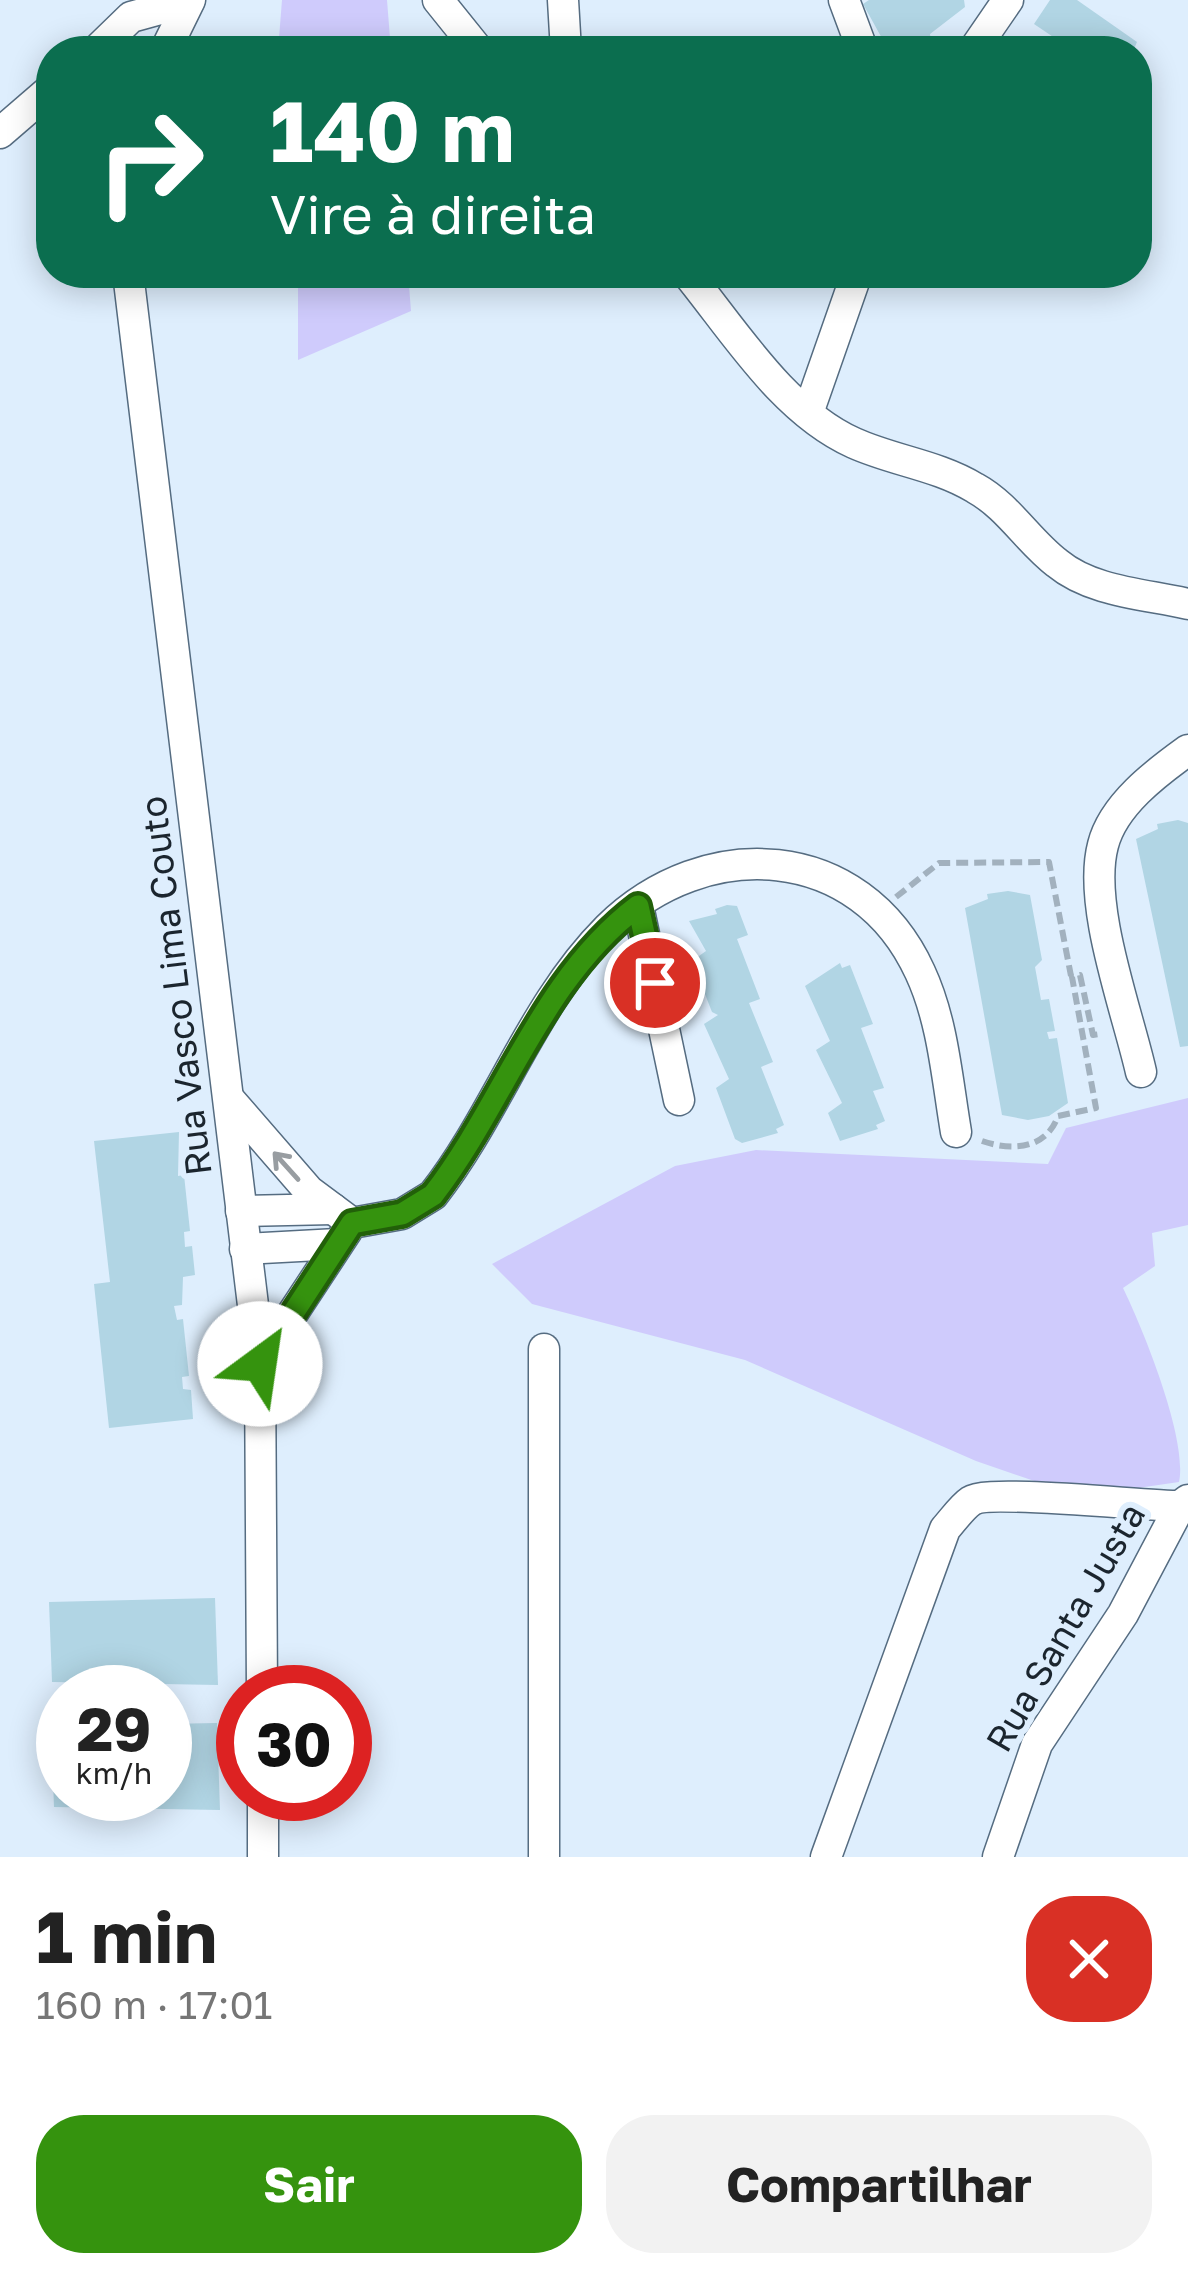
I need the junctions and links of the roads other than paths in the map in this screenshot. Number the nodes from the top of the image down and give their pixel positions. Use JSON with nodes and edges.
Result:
{"nodes":[{"id":1,"x":439,"y":0,"type":"edge"},
{"id":2,"x":563,"y":0,"type":"edge"},
{"id":3,"x":844,"y":0,"type":"edge"},
{"id":4,"x":1008,"y":0,"type":"edge"},
{"id":5,"x":189,"y":1,"type":"edge"},
{"id":6,"x":111,"y":36,"type":"edge"},
{"id":7,"x":172,"y":36,"type":"edge"},
{"id":8,"x":467,"y":36,"type":"edge"},
{"id":9,"x":565,"y":36,"type":"edge"},
{"id":10,"x":838,"y":36,"type":"edge"},
{"id":11,"x":857,"y":36,"type":"edge"},
{"id":12,"x":984,"y":36,"type":"edge"},
{"id":13,"x":36,"y":102,"type":"edge"},
{"id":14,"x":0,"y":133,"type":"edge"},
{"id":15,"x":130,"y":288,"type":"edge"},
{"id":16,"x":700,"y":288,"type":"edge"},
{"id":17,"x":852,"y":288,"type":"edge"},
{"id":18,"x":808,"y":413,"type":"junction"},
{"id":19,"x":1188,"y":604,"type":"edge"},
{"id":20,"x":1188,"y":750,"type":"edge"},
{"id":21,"x":638,"y":906,"type":"junction"},
{"id":22,"x":1141,"y":1072,"type":"dead end"},
{"id":23,"x":229,"y":1099,"type":"junction"},
{"id":24,"x":680,"y":1100,"type":"dead end"},
{"id":25,"x":956,"y":1132,"type":"road end"},
{"id":26,"x":241,"y":1211,"type":"junction"},
{"id":27,"x":341,"y":1226,"type":"junction"},
{"id":28,"x":245,"y":1249,"type":"junction"},
{"id":29,"x":544,"y":1349,"type":"dead end"},
{"id":30,"x":260,"y":1364,"type":"junction"},
{"id":31,"x":1184,"y":1503,"type":"edge"},
{"id":32,"x":262,"y":1665,"type":"edge"},
{"id":33,"x":263,"y":1821,"type":"edge"},
{"id":34,"x":263,"y":1857,"type":"edge"},
{"id":35,"x":544,"y":1857,"type":"edge"},
{"id":36,"x":826,"y":1857,"type":"edge"},
{"id":37,"x":998,"y":1857,"type":"edge"}],
"edges":[{"from":1,"to":8,"type":"street"},
{"from":2,"to":9,"type":"street"},
{"from":3,"to":10,"type":"street"},
{"from":3,"to":11,"type":"street"},
{"from":4,"to":12,"type":"street"},
{"from":5,"to":6,"type":"street"},
{"from":5,"to":7,"type":"street"},
{"from":13,"to":14,"type":"street"},
{"from":15,"to":23,"type":"street","name":"Rua Vasco Lima Couto"},
{"from":16,"to":18,"type":"street"},
{"from":17,"to":18,"type":"street"},
{"from":18,"to":19,"type":"street"},
{"from":20,"to":22,"type":"street"},
{"from":21,"to":24,"type":"street"},
{"from":21,"to":25,"type":"street"},
{"from":21,"to":27,"type":"street"},
{"from":23,"to":26,"type":"street","name":"Rua Vasco Lima Couto"},
{"from":27,"to":23,"type":"street","one_way":true},
{"from":26,"to":27,"type":"street"},
{"from":26,"to":28,"type":"street","name":"Rua Vasco Lima Couto"},
{"from":27,"to":28,"type":"street"},
{"from":27,"to":30,"type":"street"},
{"from":28,"to":30,"type":"street","name":"Rua Vasco Lima Couto"},
{"from":29,"to":35,"type":"street"},
{"from":30,"to":32,"type":"street","name":"Rua Vasco Lima Couto"},
{"from":31,"to":36,"type":"street"},
{"from":31,"to":37,"type":"street","name":"Rua Santa Justa"},
{"from":33,"to":34,"type":"street"}]}
